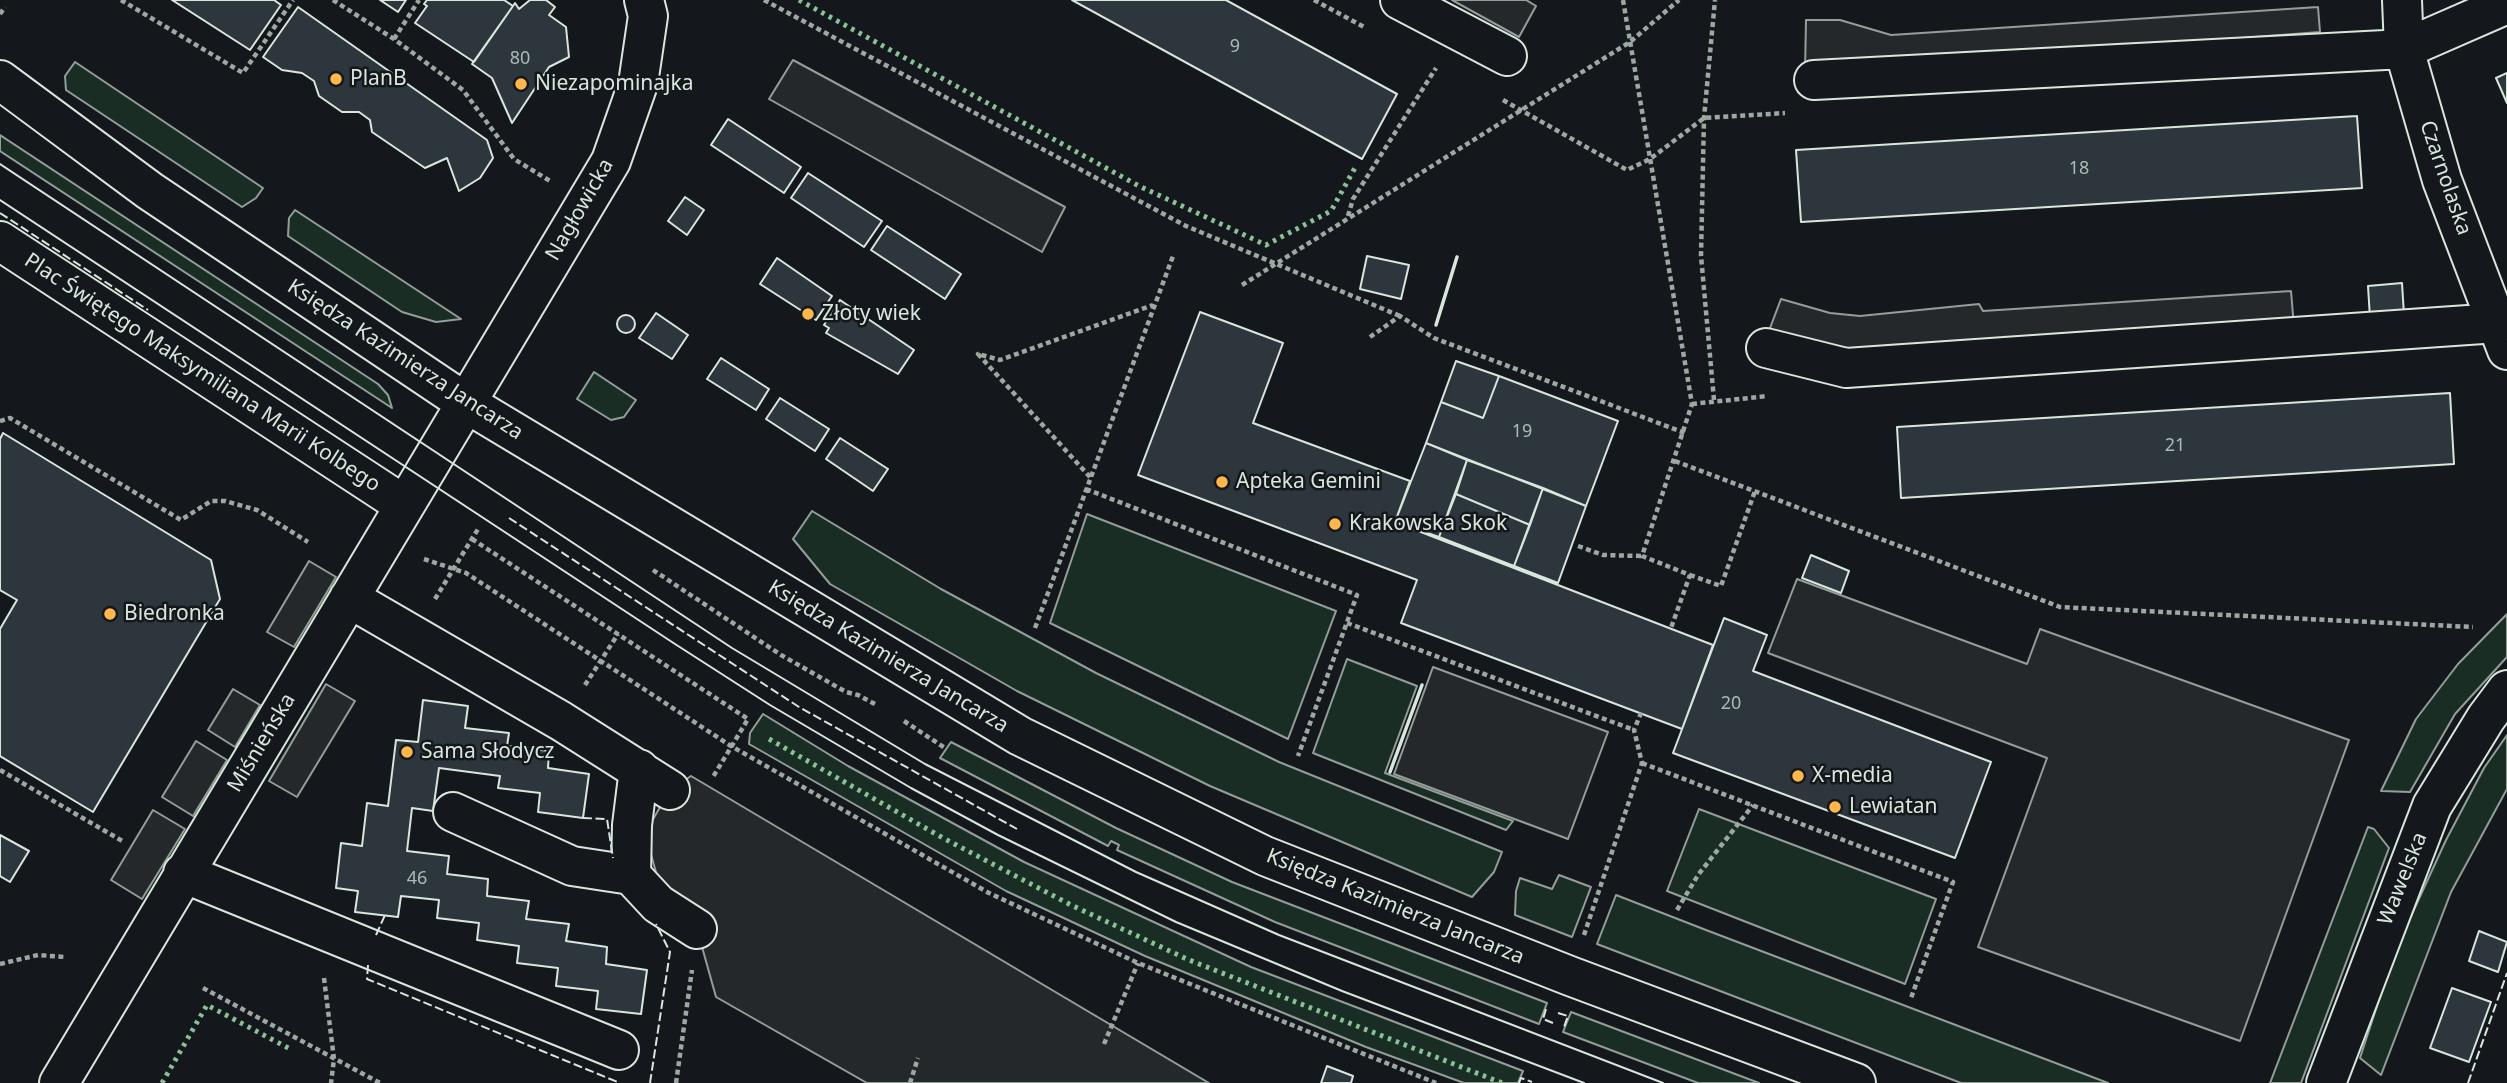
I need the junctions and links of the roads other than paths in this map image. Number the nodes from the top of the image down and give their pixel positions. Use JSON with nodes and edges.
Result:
{"nodes":[{"id":1,"x":644,"y":0,"type":"edge"},
{"id":2,"x":1400,"y":0,"type":"edge"},
{"id":3,"x":2402,"y":0,"type":"edge"},
{"id":4,"x":2507,"y":4,"type":"edge"},
{"id":5,"x":2404,"y":49,"type":"junction"},
{"id":6,"x":1507,"y":56,"type":"dead end"},
{"id":7,"x":0,"y":79,"type":"edge"},
{"id":8,"x":1814,"y":80,"type":"road end"},
{"id":9,"x":0,"y":241,"type":"edge"},
{"id":10,"x":2504,"y":331,"type":"edge"},
{"id":11,"x":1766,"y":348,"type":"dead end"},
{"id":12,"x":466,"y":403,"type":"junction"},
{"id":13,"x":404,"y":505,"type":"junction"},
{"id":14,"x":349,"y":598,"type":"junction"},
{"id":15,"x":2507,"y":690,"type":"edge"},
{"id":16,"x":639,"y":769,"type":"junction"},
{"id":17,"x":670,"y":790,"type":"dead end"},
{"id":18,"x":453,"y":812,"type":"dead end"},
{"id":19,"x":183,"y":873,"type":"junction"},
{"id":20,"x":631,"y":875,"type":"junction"},
{"id":21,"x":697,"y":929,"type":"dead end"},
{"id":22,"x":619,"y":1050,"type":"dead end"},
{"id":23,"x":2338,"y":1080,"type":"edge"},
{"id":24,"x":59,"y":1083,"type":"edge"},
{"id":25,"x":1856,"y":1083,"type":"edge"}],
"edges":[{"from":1,"to":12,"type":"street","name":"Nagłowicka"},
{"from":2,"to":6,"type":"street"},
{"from":3,"to":5,"type":"street","name":"Czarnolaska"},
{"from":4,"to":5,"type":"street"},
{"from":5,"to":8,"type":"street"},
{"from":5,"to":10,"type":"street","name":"Czarnolaska"},
{"from":7,"to":12,"type":"street","name":"Księdza Kazimierza Jancarza"},
{"from":9,"to":13,"type":"street","name":"Plac Świętego Maksymiliana Marii Kolbego"},
{"from":10,"to":11,"type":"street"},
{"from":12,"to":13,"type":"street","name":"Miśnieńska"},
{"from":12,"to":25,"type":"street","name":"Księdza Kazimierza Jancarza"},
{"from":13,"to":14,"type":"street","name":"Miśnieńska"},
{"from":14,"to":16,"type":"street"},
{"from":14,"to":19,"type":"street","name":"Miśnieńska"},
{"from":15,"to":23,"type":"street","name":"Wawelska"},
{"from":16,"to":17,"type":"street"},
{"from":16,"to":20,"type":"street"},
{"from":18,"to":20,"type":"street"},
{"from":19,"to":22,"type":"street"},
{"from":19,"to":24,"type":"street","name":"Miśnieńska"},
{"from":20,"to":21,"type":"street"}]}
